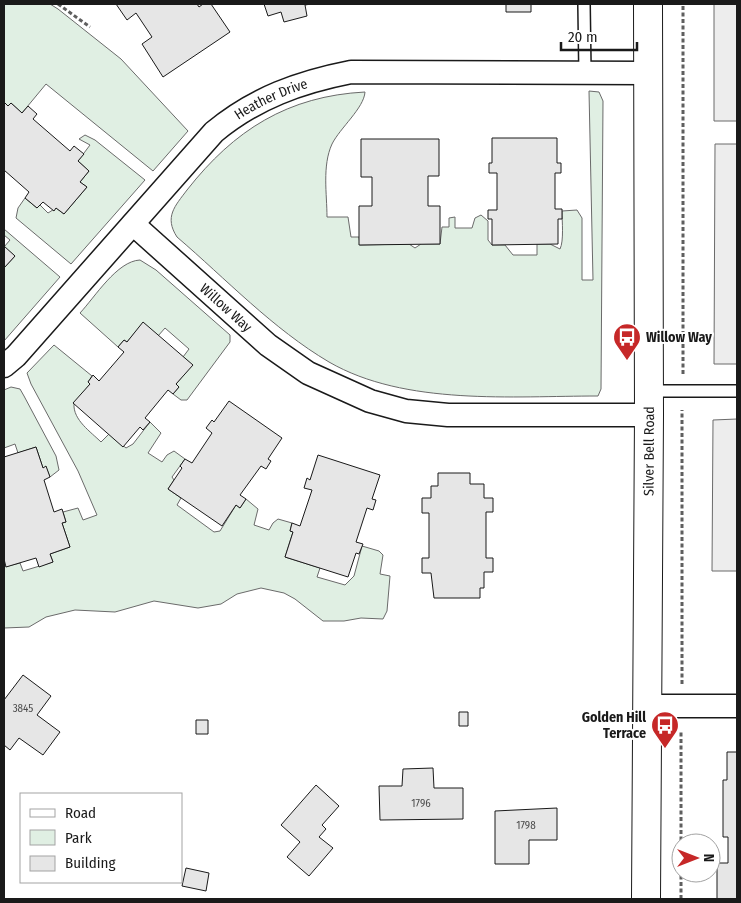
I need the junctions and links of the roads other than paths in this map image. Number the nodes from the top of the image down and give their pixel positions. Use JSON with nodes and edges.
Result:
{"nodes":[{"id":1,"x":584,"y":4,"type":"edge"},
{"id":2,"x":648,"y":4,"type":"edge"},
{"id":3,"x":585,"y":73,"type":"junction"},
{"id":4,"x":648,"y":73,"type":"junction"},
{"id":5,"x":133,"y":224,"type":"junction"},
{"id":6,"x":4,"y":366,"type":"edge"},
{"id":7,"x":737,"y":391,"type":"edge"},
{"id":8,"x":649,"y":403,"type":"junction"},
{"id":9,"x":646,"y":706,"type":"junction"},
{"id":10,"x":737,"y":706,"type":"edge"},
{"id":11,"x":646,"y":899,"type":"edge"}],
"edges":[{"from":1,"to":3,"type":"lane"},
{"from":2,"to":4,"type":"street","name":"Silver Bell Road"},
{"from":3,"to":4,"type":"street","name":"Heather Drive"},
{"from":3,"to":5,"type":"street","name":"Heather Drive"},
{"from":4,"to":8,"type":"street","name":"Silver Bell Road"},
{"from":5,"to":6,"type":"street","name":"Heather Drive"},
{"from":5,"to":8,"type":"street","name":"Willow Way"},
{"from":7,"to":8,"type":"lane"},
{"from":8,"to":9,"type":"street","name":"Silver Bell Road"},
{"from":9,"to":10,"type":"street"},
{"from":9,"to":11,"type":"street","name":"Silver Bell Road"}]}
